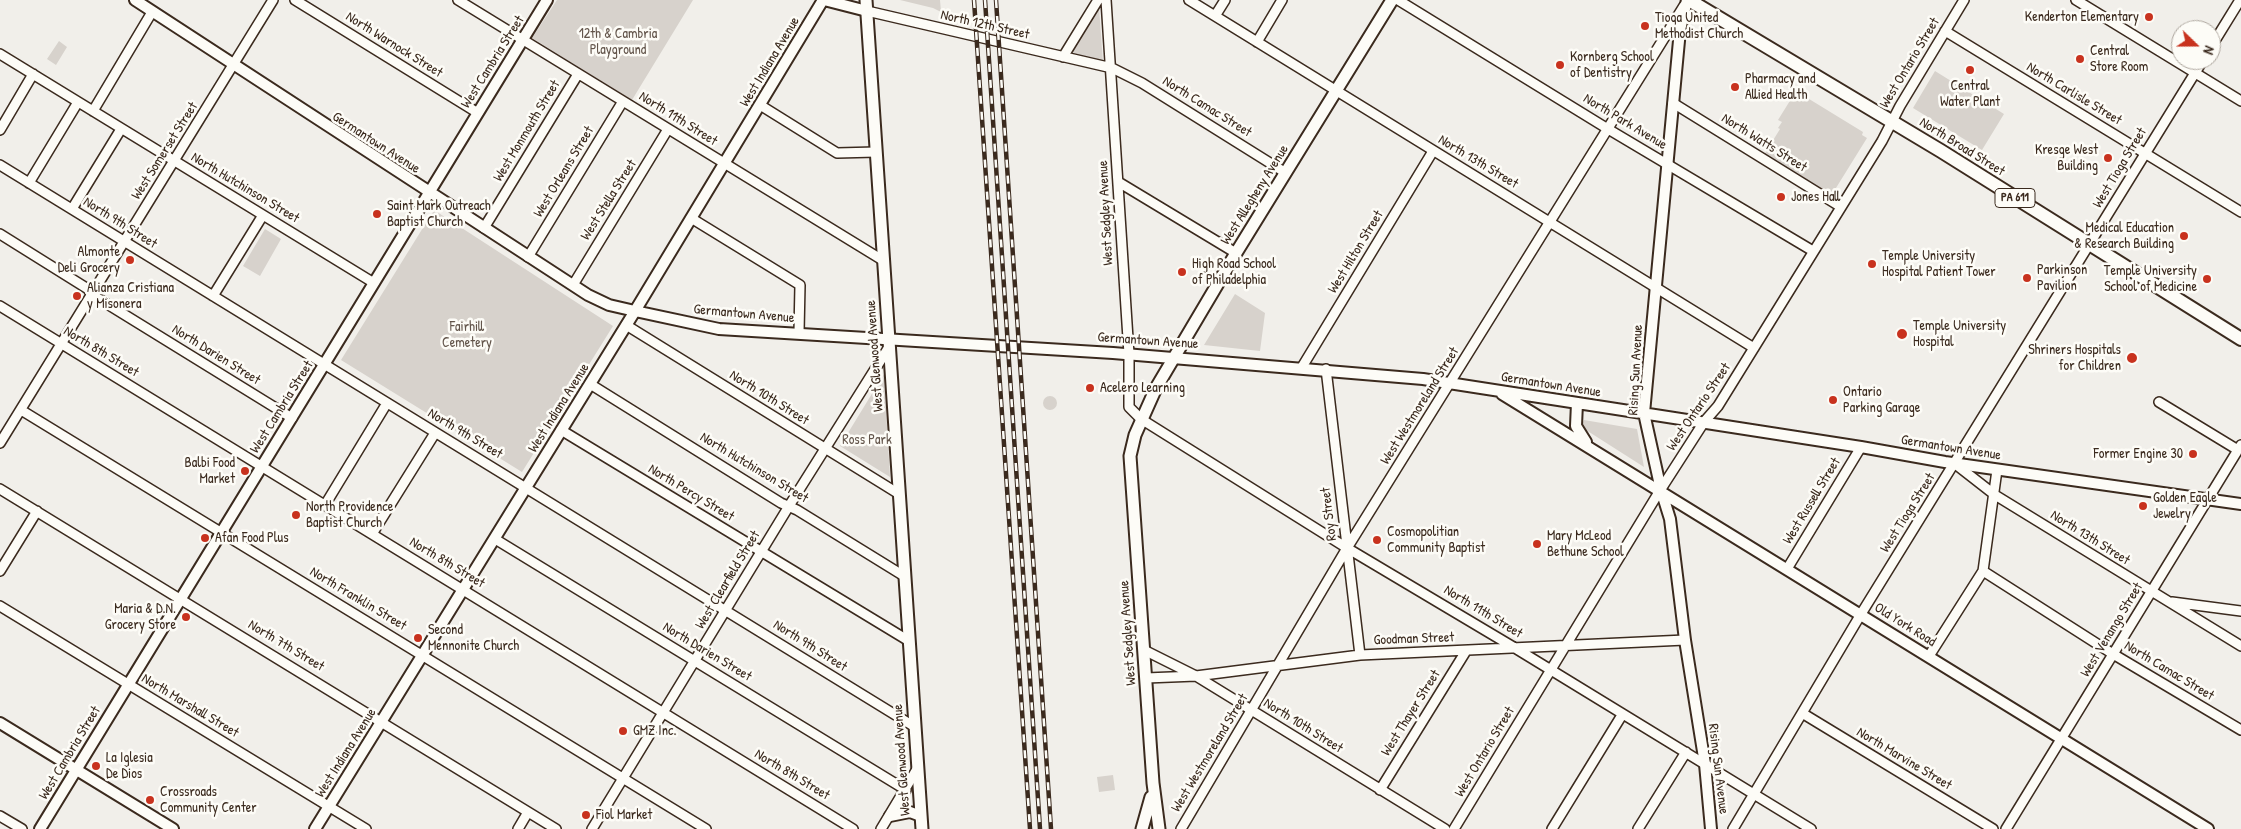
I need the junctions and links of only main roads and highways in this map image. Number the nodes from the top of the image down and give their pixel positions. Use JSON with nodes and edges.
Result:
{"nodes":[{"id":1,"x":1392,"y":0,"type":"edge"},
{"id":2,"x":1688,"y":0,"type":"edge"},
{"id":3,"x":866,"y":6,"type":"edge"},
{"id":4,"x":2241,"y":339,"type":"edge"},
{"id":5,"x":1135,"y":435,"type":"joint"},
{"id":6,"x":1153,"y":783,"type":"junction"},
{"id":7,"x":922,"y":829,"type":"edge"},
{"id":8,"x":1142,"y":829,"type":"edge"},
{"id":9,"x":1159,"y":829,"type":"edge"}],
"edges":[{"from":1,"to":5,"type":"main road","name":"West Allegheny Avenue"},
{"from":2,"to":4,"type":"main road","name":"North Broad Street","number":"PA 611"},
{"from":3,"to":7,"type":"main road","name":"West Glenwood Avenue"},
{"from":5,"to":6,"type":"main road","name":"West Sedgley Avenue"},
{"from":6,"to":8,"type":"main road"},
{"from":6,"to":9,"type":"main road","name":"West Sedgley Avenue"}]}
